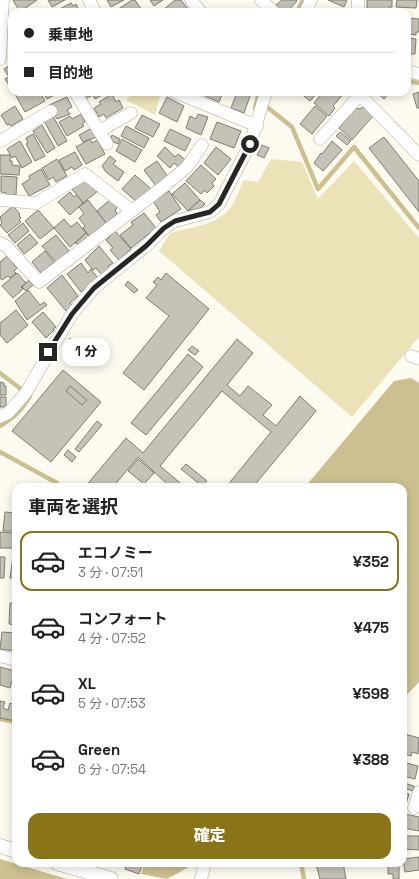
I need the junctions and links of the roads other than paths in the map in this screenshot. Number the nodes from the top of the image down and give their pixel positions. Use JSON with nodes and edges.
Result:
{"nodes":[{"id":1,"x":3,"y":0,"type":"edge"},
{"id":2,"x":191,"y":0,"type":"edge"},
{"id":3,"x":261,"y":0,"type":"edge"},
{"id":4,"x":198,"y":8,"type":"edge"},
{"id":5,"x":270,"y":8,"type":"edge"},
{"id":6,"x":7,"y":44,"type":"edge"},
{"id":7,"x":0,"y":59,"type":"edge"},
{"id":8,"x":77,"y":96,"type":"edge"},
{"id":9,"x":185,"y":96,"type":"edge"},
{"id":10,"x":265,"y":96,"type":"edge"},
{"id":11,"x":356,"y":96,"type":"edge"},
{"id":12,"x":361,"y":96,"type":"edge"},
{"id":13,"x":50,"y":111,"type":"dead end"},
{"id":14,"x":131,"y":113,"type":"dead end"},
{"id":15,"x":257,"y":126,"type":"junction"},
{"id":16,"x":99,"y":131,"type":"junction"},
{"id":17,"x":320,"y":139,"type":"dead end"},
{"id":18,"x":0,"y":141,"type":"edge"},
{"id":19,"x":107,"y":144,"type":"dead end"},
{"id":20,"x":202,"y":145,"type":"dead end"},
{"id":21,"x":419,"y":155,"type":"edge"},
{"id":22,"x":0,"y":200,"type":"edge"},
{"id":23,"x":131,"y":210,"type":"junction"},
{"id":24,"x":0,"y":243,"type":"edge"},
{"id":25,"x":0,"y":417,"type":"edge"},
{"id":26,"x":0,"y":656,"type":"edge"},
{"id":27,"x":12,"y":659,"type":"edge"},
{"id":28,"x":419,"y":792,"type":"edge"},
{"id":29,"x":414,"y":808,"type":"dead end"},
{"id":30,"x":0,"y":846,"type":"edge"},
{"id":31,"x":12,"y":850,"type":"edge"},
{"id":32,"x":70,"y":867,"type":"edge"},
{"id":33,"x":204,"y":867,"type":"edge"},
{"id":34,"x":111,"y":879,"type":"edge"},
{"id":35,"x":201,"y":879,"type":"edge"}],
"edges":[{"from":1,"to":6,"type":"street"},
{"from":2,"to":4,"type":"street"},
{"from":3,"to":5,"type":"street"},
{"from":6,"to":7,"type":"street"},
{"from":8,"to":16,"type":"street"},
{"from":9,"to":15,"type":"street"},
{"from":10,"to":15,"type":"street"},
{"from":11,"to":17,"type":"street"},
{"from":12,"to":21,"type":"street"},
{"from":13,"to":18,"type":"street"},
{"from":14,"to":16,"type":"street"},
{"from":15,"to":25,"type":"street"},
{"from":16,"to":19,"type":"street"},
{"from":20,"to":23,"type":"street"},
{"from":22,"to":23,"type":"street"},
{"from":23,"to":24,"type":"street"},
{"from":26,"to":27,"type":"street"},
{"from":28,"to":29,"type":"street"},
{"from":30,"to":31,"type":"street"},
{"from":32,"to":34,"type":"street"},
{"from":33,"to":35,"type":"street"}]}
